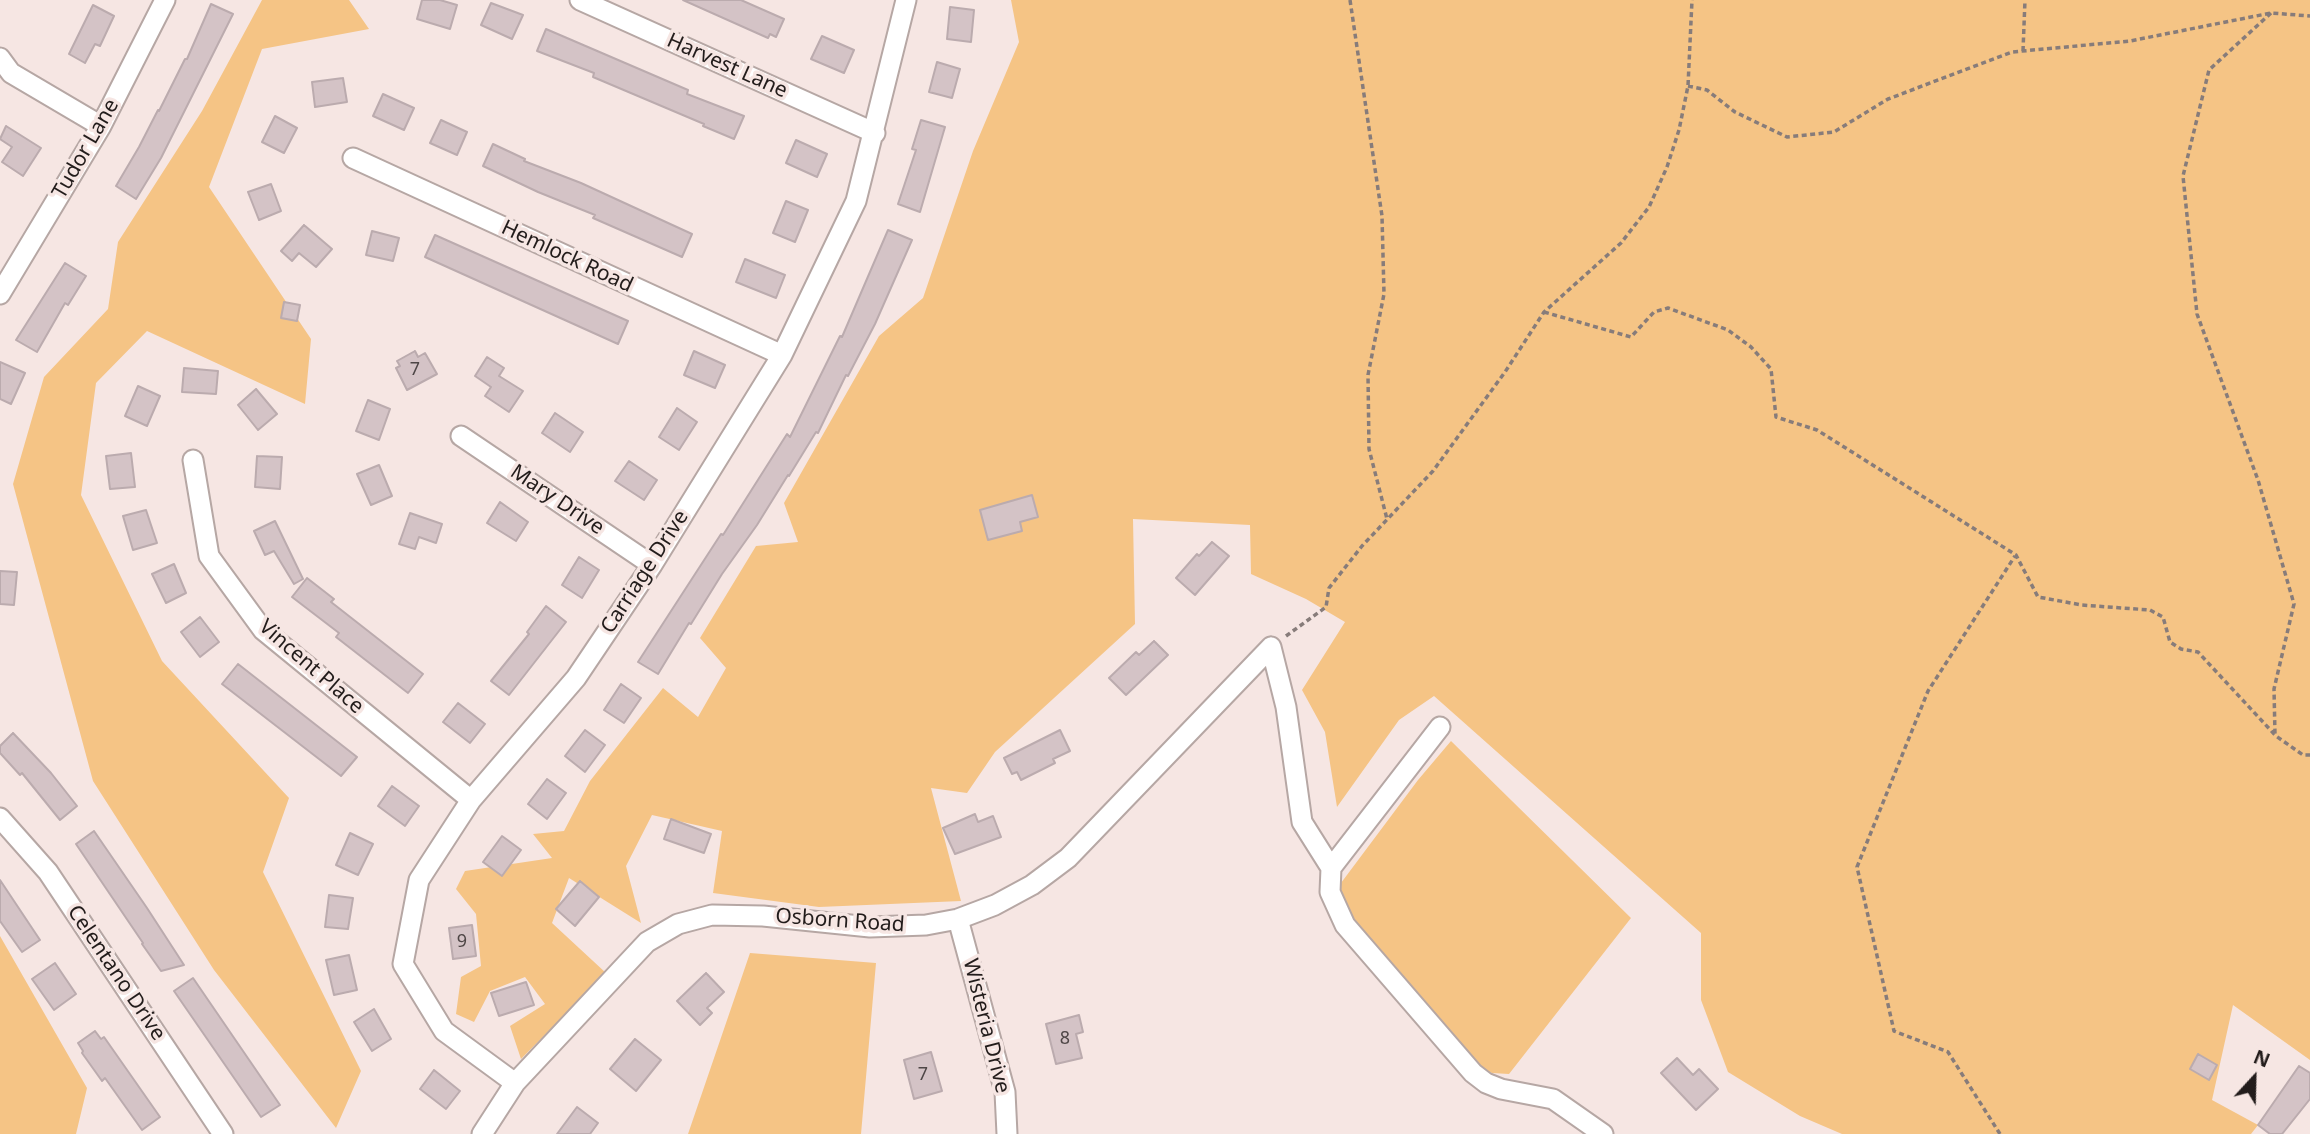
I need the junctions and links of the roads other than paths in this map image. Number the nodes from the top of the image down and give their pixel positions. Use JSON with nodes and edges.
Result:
{"nodes":[{"id":1,"x":165,"y":0,"type":"edge"},
{"id":2,"x":580,"y":0,"type":"edge"},
{"id":3,"x":906,"y":0,"type":"edge"},
{"id":4,"x":0,"y":58,"type":"edge"},
{"id":5,"x":101,"y":126,"type":"junction"},
{"id":6,"x":874,"y":133,"type":"junction"},
{"id":7,"x":353,"y":158,"type":"dead end"},
{"id":8,"x":0,"y":294,"type":"edge"},
{"id":9,"x":782,"y":355,"type":"junction"},
{"id":10,"x":461,"y":436,"type":"dead end"},
{"id":11,"x":192,"y":460,"type":"dead end"},
{"id":12,"x":652,"y":565,"type":"junction"},
{"id":13,"x":1440,"y":727,"type":"dead end"},
{"id":14,"x":471,"y":800,"type":"junction"},
{"id":15,"x":0,"y":818,"type":"edge"},
{"id":16,"x":1331,"y":868,"type":"junction"},
{"id":17,"x":958,"y":919,"type":"junction"},
{"id":18,"x":515,"y":1083,"type":"junction"},
{"id":19,"x":223,"y":1134,"type":"edge"},
{"id":20,"x":482,"y":1134,"type":"edge"},
{"id":21,"x":1007,"y":1134,"type":"edge"},
{"id":22,"x":1603,"y":1134,"type":"edge"}],
"edges":[{"from":1,"to":5,"type":"street","name":"Tudor Lane"},
{"from":2,"to":6,"type":"street","name":"Harvest Lane"},
{"from":3,"to":6,"type":"street","name":"Carriage Drive"},
{"from":4,"to":5,"type":"street"},
{"from":5,"to":8,"type":"street","name":"Tudor Lane"},
{"from":6,"to":9,"type":"street","name":"Carriage Drive"},
{"from":7,"to":9,"type":"street","name":"Hemlock Road"},
{"from":9,"to":12,"type":"street","name":"Carriage Drive"},
{"from":10,"to":12,"type":"street","name":"Mary Drive"},
{"from":11,"to":14,"type":"street","name":"Vincent Place"},
{"from":12,"to":14,"type":"street","name":"Carriage Drive"},
{"from":13,"to":16,"type":"street"},
{"from":14,"to":18,"type":"street","name":"Carriage Drive"},
{"from":15,"to":19,"type":"street","name":"Celentano Drive"},
{"from":16,"to":17,"type":"street","name":"Osborn Road"},
{"from":16,"to":22,"type":"street"},
{"from":17,"to":18,"type":"street","name":"Osborn Road"},
{"from":17,"to":21,"type":"street","name":"Wisteria Drive"},
{"from":18,"to":20,"type":"street","name":"Osborn Road"}]}
